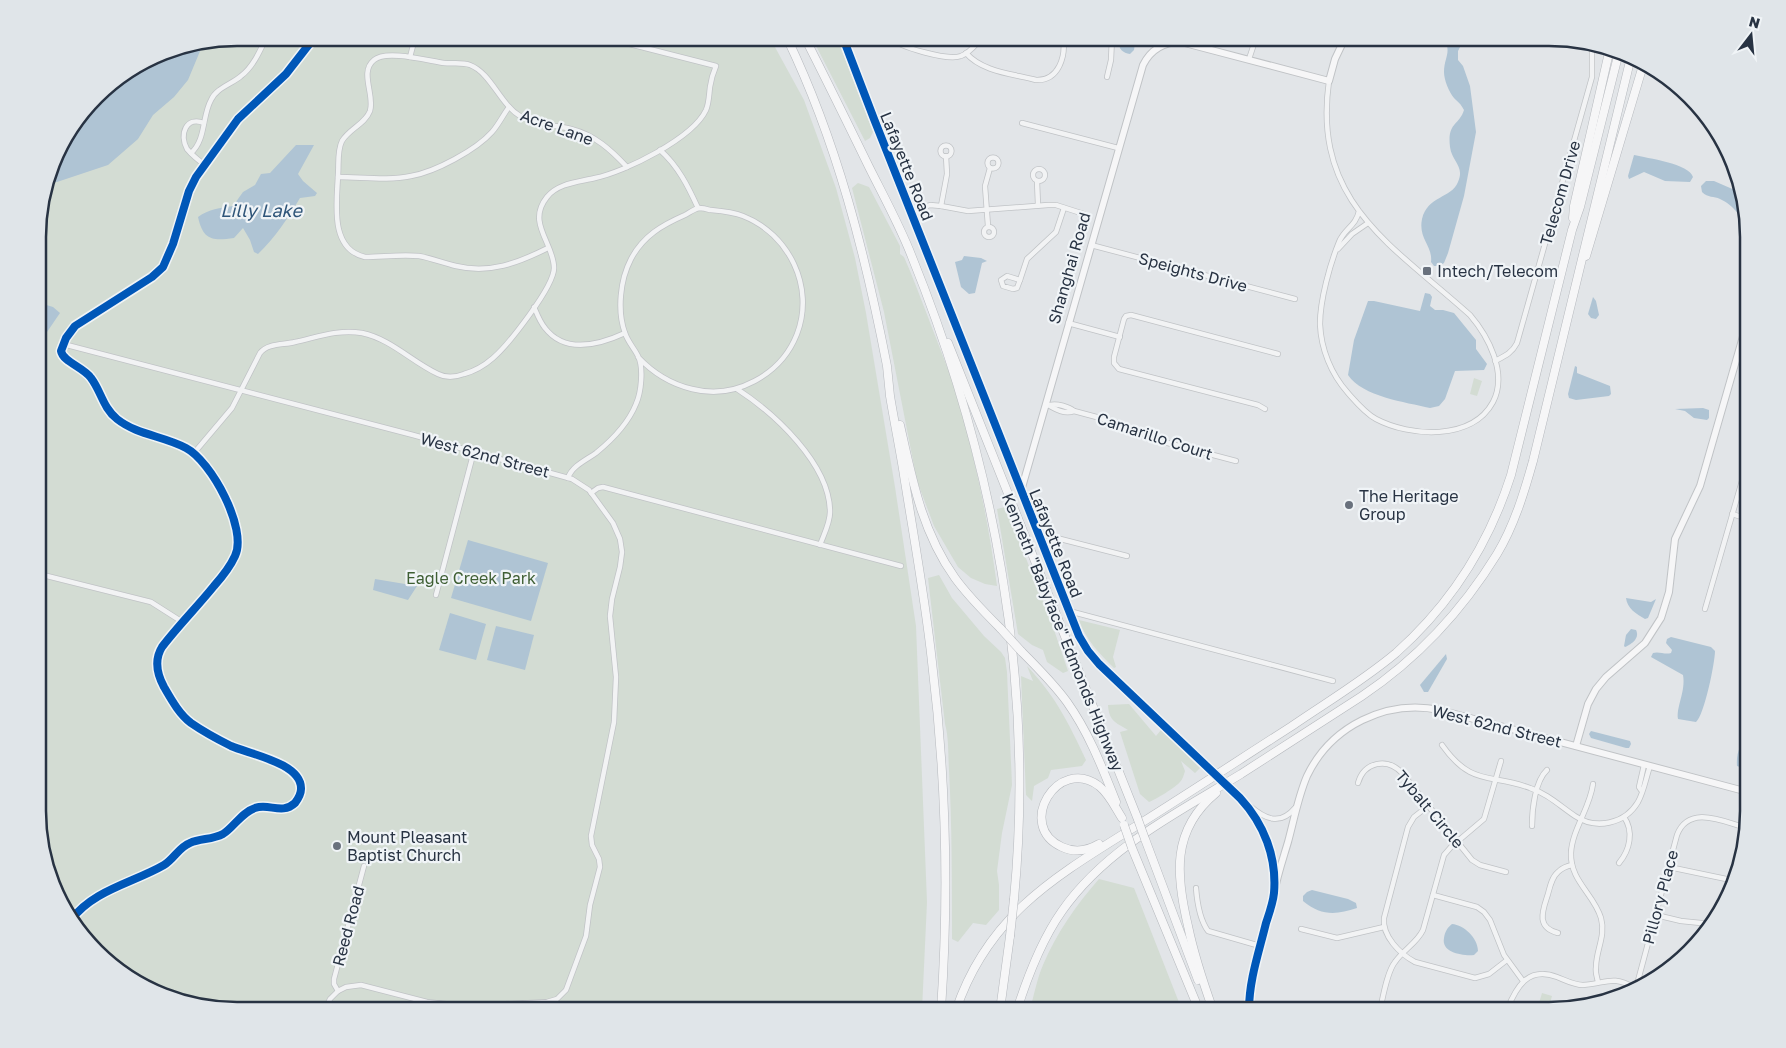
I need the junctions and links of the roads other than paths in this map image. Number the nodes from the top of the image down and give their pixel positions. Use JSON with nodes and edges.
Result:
{"nodes":[{"id":1,"x":262,"y":46,"type":"edge"},
{"id":2,"x":308,"y":46,"type":"edge"},
{"id":3,"x":413,"y":46,"type":"edge"},
{"id":4,"x":637,"y":46,"type":"edge"},
{"id":5,"x":790,"y":46,"type":"edge"},
{"id":6,"x":809,"y":46,"type":"edge"},
{"id":7,"x":846,"y":46,"type":"edge"},
{"id":8,"x":906,"y":46,"type":"edge"},
{"id":9,"x":973,"y":46,"type":"edge"},
{"id":10,"x":1063,"y":46,"type":"edge"},
{"id":11,"x":1112,"y":46,"type":"edge"},
{"id":12,"x":1161,"y":46,"type":"edge"},
{"id":13,"x":1196,"y":46,"type":"edge"},
{"id":14,"x":1253,"y":46,"type":"edge"},
{"id":15,"x":1341,"y":46,"type":"edge"},
{"id":16,"x":1592,"y":52,"type":"edge"},
{"id":17,"x":966,"y":53,"type":"junction"},
{"id":18,"x":410,"y":56,"type":"junction"},
{"id":19,"x":1608,"y":56,"type":"edge"},
{"id":20,"x":1249,"y":59,"type":"junction"},
{"id":21,"x":1617,"y":59,"type":"edge"},
{"id":22,"x":1629,"y":64,"type":"edge"},
{"id":23,"x":1641,"y":71,"type":"edge"},
{"id":24,"x":1107,"y":77,"type":"dead end"},
{"id":25,"x":1329,"y":81,"type":"junction"},
{"id":26,"x":509,"y":106,"type":"junction"},
{"id":27,"x":204,"y":122,"type":"junction"},
{"id":28,"x":1022,"y":123,"type":"dead end"},
{"id":29,"x":1118,"y":148,"type":"junction"},
{"id":30,"x":660,"y":150,"type":"junction"},
{"id":31,"x":191,"y":153,"type":"junction"},
{"id":32,"x":946,"y":156,"type":"dead end"},
{"id":33,"x":205,"y":165,"type":"junction"},
{"id":34,"x":627,"y":167,"type":"junction"},
{"id":35,"x":990,"y":168,"type":"dead end"},
{"id":36,"x":338,"y":176,"type":"junction"},
{"id":37,"x":1037,"y":181,"type":"dead end"},
{"id":38,"x":1038,"y":205,"type":"junction"},
{"id":39,"x":941,"y":206,"type":"junction"},
{"id":40,"x":698,"y":208,"type":"junction"},
{"id":41,"x":1064,"y":208,"type":"junction"},
{"id":42,"x":987,"y":210,"type":"junction"},
{"id":43,"x":1359,"y":211,"type":"junction"},
{"id":44,"x":910,"y":212,"type":"junction"},
{"id":45,"x":1084,"y":214,"type":"dead end"},
{"id":46,"x":1368,"y":223,"type":"junction"},
{"id":47,"x":988,"y":226,"type":"dead end"},
{"id":48,"x":1572,"y":230,"type":"junction"},
{"id":49,"x":1090,"y":245,"type":"junction"},
{"id":50,"x":548,"y":248,"type":"junction"},
{"id":51,"x":1337,"y":249,"type":"junction"},
{"id":52,"x":912,"y":256,"type":"junction"},
{"id":53,"x":1579,"y":274,"type":"junction"},
{"id":54,"x":1020,"y":280,"type":"dead end"},
{"id":55,"x":1295,"y":299,"type":"dead end"},
{"id":56,"x":534,"y":307,"type":"junction"},
{"id":57,"x":1068,"y":323,"type":"junction"},
{"id":58,"x":625,"y":333,"type":"junction"},
{"id":59,"x":1120,"y":336,"type":"junction"},
{"id":60,"x":63,"y":344,"type":"junction"},
{"id":61,"x":1740,"y":347,"type":"edge"},
{"id":62,"x":1278,"y":354,"type":"dead end"},
{"id":63,"x":638,"y":357,"type":"junction"},
{"id":64,"x":1495,"y":361,"type":"junction"},
{"id":65,"x":887,"y":369,"type":"junction"},
{"id":66,"x":737,"y":389,"type":"junction"},
{"id":67,"x":242,"y":391,"type":"junction"},
{"id":68,"x":1048,"y":405,"type":"junction"},
{"id":69,"x":1265,"y":409,"type":"dead end"},
{"id":70,"x":474,"y":451,"type":"junction"},
{"id":71,"x":194,"y":452,"type":"junction"},
{"id":72,"x":1236,"y":462,"type":"dead end"},
{"id":73,"x":568,"y":478,"type":"junction"},
{"id":74,"x":1740,"y":487,"type":"edge"},
{"id":75,"x":1020,"y":491,"type":"junction"},
{"id":76,"x":591,"y":492,"type":"junction"},
{"id":77,"x":1732,"y":514,"type":"junction"},
{"id":78,"x":1740,"y":516,"type":"edge"},
{"id":79,"x":1037,"y":533,"type":"junction"},
{"id":80,"x":820,"y":545,"type":"junction"},
{"id":81,"x":1127,"y":556,"type":"dead end"},
{"id":82,"x":900,"y":566,"type":"dead end"},
{"id":83,"x":46,"y":576,"type":"edge"},
{"id":84,"x":436,"y":595,"type":"dead end"},
{"id":85,"x":1068,"y":610,"type":"junction"},
{"id":86,"x":1705,"y":610,"type":"dead end"},
{"id":87,"x":184,"y":623,"type":"junction"},
{"id":88,"x":1334,"y":681,"type":"dead end"},
{"id":89,"x":1442,"y":745,"type":"dead end"},
{"id":90,"x":1576,"y":746,"type":"junction"},
{"id":91,"x":1501,"y":761,"type":"dead end"},
{"id":92,"x":1647,"y":765,"type":"junction"},
{"id":93,"x":1547,"y":770,"type":"dead end"},
{"id":94,"x":1241,"y":774,"type":"junction"},
{"id":95,"x":1212,"y":777,"type":"junction"},
{"id":96,"x":1496,"y":780,"type":"junction"},
{"id":97,"x":1358,"y":783,"type":"dead end"},
{"id":98,"x":1593,"y":784,"type":"dead end"},
{"id":99,"x":1740,"y":790,"type":"edge"},
{"id":100,"x":1537,"y":791,"type":"junction"},
{"id":101,"x":1240,"y":798,"type":"junction"},
{"id":102,"x":1298,"y":803,"type":"junction"},
{"id":103,"x":1428,"y":806,"type":"junction"},
{"id":104,"x":1624,"y":817,"type":"junction"},
{"id":105,"x":1582,"y":820,"type":"junction"},
{"id":106,"x":1123,"y":821,"type":"junction"},
{"id":107,"x":1532,"y":826,"type":"dead end"},
{"id":108,"x":1739,"y":826,"type":"edge"},
{"id":109,"x":1457,"y":842,"type":"junction"},
{"id":110,"x":1285,"y":853,"type":"junction"},
{"id":111,"x":1619,"y":863,"type":"dead end"},
{"id":112,"x":1572,"y":865,"type":"junction"},
{"id":113,"x":364,"y":866,"type":"dead end"},
{"id":114,"x":1669,"y":867,"type":"junction"},
{"id":115,"x":1506,"y":872,"type":"dead end"},
{"id":116,"x":1727,"y":879,"type":"edge"},
{"id":117,"x":1196,"y":888,"type":"dead end"},
{"id":118,"x":1274,"y":894,"type":"junction"},
{"id":119,"x":1433,"y":895,"type":"junction"},
{"id":120,"x":1270,"y":909,"type":"junction"},
{"id":121,"x":77,"y":914,"type":"edge"},
{"id":122,"x":1656,"y":915,"type":"junction"},
{"id":123,"x":1703,"y":923,"type":"edge"},
{"id":124,"x":1384,"y":927,"type":"junction"},
{"id":125,"x":1301,"y":929,"type":"dead end"},
{"id":126,"x":1558,"y":933,"type":"dead end"},
{"id":127,"x":1260,"y":946,"type":"junction"},
{"id":128,"x":1403,"y":953,"type":"junction"},
{"id":129,"x":1507,"y":960,"type":"junction"},
{"id":130,"x":1637,"y":980,"type":"edge"},
{"id":131,"x":1523,"y":981,"type":"junction"},
{"id":132,"x":1598,"y":982,"type":"junction"},
{"id":133,"x":1627,"y":985,"type":"edge"},
{"id":134,"x":338,"y":991,"type":"junction"},
{"id":135,"x":329,"y":1002,"type":"edge"},
{"id":136,"x":428,"y":1002,"type":"edge"},
{"id":137,"x":547,"y":1002,"type":"edge"},
{"id":138,"x":941,"y":1002,"type":"edge"},
{"id":139,"x":960,"y":1002,"type":"edge"},
{"id":140,"x":1001,"y":1002,"type":"edge"},
{"id":141,"x":1020,"y":1002,"type":"edge"},
{"id":142,"x":1195,"y":1002,"type":"edge"},
{"id":143,"x":1206,"y":1002,"type":"edge"},
{"id":144,"x":1210,"y":1002,"type":"edge"},
{"id":145,"x":1249,"y":1002,"type":"edge"},
{"id":146,"x":1382,"y":1002,"type":"edge"},
{"id":147,"x":1510,"y":1002,"type":"edge"}],
"edges":[{"from":1,"to":27,"type":"street"},
{"from":2,"to":33,"type":"street"},
{"from":3,"to":18,"type":"street"},
{"from":4,"to":30,"type":"street"},
{"from":5,"to":65,"type":"highway"},
{"from":6,"to":52,"type":"highway"},
{"from":7,"to":44,"type":"street","name":"Lafayette Road"},
{"from":8,"to":17,"type":"street"},
{"from":9,"to":17,"type":"street"},
{"from":10,"to":17,"type":"street"},
{"from":11,"to":24,"type":"street"},
{"from":12,"to":29,"type":"street","name":"Shanghai Road"},
{"from":13,"to":20,"type":"street","name":"Shanghai Road"},
{"from":14,"to":20,"type":"street"},
{"from":15,"to":25,"type":"street"},
{"from":16,"to":64,"type":"street","name":"Telecom Drive"},
{"from":18,"to":26,"type":"street","name":"Acre Lane"},
{"from":18,"to":36,"type":"street","name":"Acre Lane"},
{"from":19,"to":48,"type":"highway"},
{"from":20,"to":25,"type":"street"},
{"from":21,"to":48,"type":"highway"},
{"from":22,"to":53,"type":"highway"},
{"from":23,"to":53,"type":"highway"},
{"from":25,"to":43,"type":"street"},
{"from":26,"to":34,"type":"street","name":"Acre Lane"},
{"from":26,"to":36,"type":"street"},
{"from":27,"to":31,"type":"street"},
{"from":27,"to":31,"type":"street"},
{"from":28,"to":29,"type":"street"},
{"from":29,"to":49,"type":"street","name":"Shanghai Road"},
{"from":30,"to":34,"type":"street"},
{"from":30,"to":40,"type":"street"},
{"from":31,"to":33,"type":"street"},
{"from":32,"to":39,"type":"street"},
{"from":33,"to":60,"type":"street"},
{"from":34,"to":50,"type":"street"},
{"from":35,"to":42,"type":"street"},
{"from":36,"to":50,"type":"street","name":"Acre Lane"},
{"from":37,"to":38,"type":"street"},
{"from":38,"to":41,"type":"street"},
{"from":38,"to":42,"type":"street"},
{"from":39,"to":42,"type":"street"},
{"from":39,"to":44,"type":"street"},
{"from":40,"to":58,"type":"street"},
{"from":40,"to":66,"type":"street"},
{"from":41,"to":45,"type":"street"},
{"from":41,"to":54,"type":"street"},
{"from":42,"to":47,"type":"street"},
{"from":43,"to":46,"type":"street"},
{"from":43,"to":51,"type":"street"},
{"from":44,"to":75,"type":"street","name":"Lafayette Road"},
{"from":46,"to":51,"type":"street"},
{"from":46,"to":64,"type":"street"},
{"from":48,"to":95,"type":"highway"},
{"from":49,"to":55,"type":"street","name":"Speights Drive"},
{"from":49,"to":57,"type":"street","name":"Shanghai Road"},
{"from":50,"to":56,"type":"street"},
{"from":51,"to":64,"type":"street"},
{"from":52,"to":140,"type":"highway","bridge":true},
{"from":52,"to":143,"type":"highway","name":"Kenneth \"Babyface\" Edmonds Highway","bridge":true},
{"from":53,"to":94,"type":"highway"},
{"from":56,"to":58,"type":"street"},
{"from":56,"to":67,"type":"street"},
{"from":57,"to":59,"type":"street"},
{"from":57,"to":68,"type":"street","name":"Shanghai Road"},
{"from":58,"to":63,"type":"street"},
{"from":59,"to":62,"type":"street"},
{"from":59,"to":69,"type":"street"},
{"from":60,"to":67,"type":"street","name":"West 62nd Street"},
{"from":60,"to":71,"type":"street"},
{"from":61,"to":90,"type":"street"},
{"from":63,"to":66,"type":"street"},
{"from":63,"to":73,"type":"street"},
{"from":65,"to":106,"type":"highway","name":"Kenneth \"Babyface\" Edmonds Highway","bridge":true},
{"from":65,"to":138,"type":"highway"},
{"from":66,"to":80,"type":"street"},
{"from":67,"to":70,"type":"street","name":"West 62nd Street"},
{"from":67,"to":71,"type":"street"},
{"from":68,"to":72,"type":"street","name":"Camarillo Court"},
{"from":68,"to":75,"type":"street","name":"Shanghai Road"},
{"from":70,"to":73,"type":"street","name":"West 62nd Street"},
{"from":70,"to":84,"type":"street"},
{"from":71,"to":87,"type":"street"},
{"from":73,"to":76,"type":"street","name":"West 62nd Street"},
{"from":74,"to":77,"type":"street"},
{"from":75,"to":79,"type":"street","name":"Lafayette Road"},
{"from":76,"to":80,"type":"street"},
{"from":76,"to":137,"type":"street"},
{"from":77,"to":78,"type":"street"},
{"from":77,"to":86,"type":"street"},
{"from":79,"to":81,"type":"street"},
{"from":79,"to":85,"type":"street","name":"Lafayette Road"},
{"from":80,"to":82,"type":"street"},
{"from":83,"to":87,"type":"street"},
{"from":85,"to":88,"type":"street"},
{"from":85,"to":101,"type":"street","name":"Lafayette Road","bridge":true},
{"from":87,"to":121,"type":"street"},
{"from":89,"to":96,"type":"street"},
{"from":90,"to":92,"type":"street","name":"West 62nd Street"},
{"from":90,"to":102,"type":"street","name":"West 62nd Street"},
{"from":91,"to":96,"type":"street"},
{"from":92,"to":99,"type":"street","name":"West 62nd Street"},
{"from":92,"to":104,"type":"street"},
{"from":93,"to":100,"type":"street"},
{"from":94,"to":141,"type":"highway"},
{"from":94,"to":144,"type":"highway"},
{"from":95,"to":106,"type":"highway"},
{"from":95,"to":139,"type":"highway"},
{"from":96,"to":100,"type":"street"},
{"from":96,"to":109,"type":"street"},
{"from":97,"to":103,"type":"street","name":"Tybalt Circle"},
{"from":98,"to":105,"type":"street"},
{"from":100,"to":105,"type":"street"},
{"from":100,"to":107,"type":"street"},
{"from":101,"to":102,"type":"street"},
{"from":101,"to":118,"type":"street","name":"Lafayette Road"},
{"from":102,"to":110,"type":"street","name":"West 62nd Street"},
{"from":103,"to":109,"type":"street","name":"Tybalt Circle"},
{"from":103,"to":124,"type":"street"},
{"from":104,"to":105,"type":"street"},
{"from":104,"to":111,"type":"street"},
{"from":105,"to":112,"type":"street"},
{"from":106,"to":142,"type":"highway","name":"Kenneth \"Babyface\" Edmonds Highway","bridge":true},
{"from":108,"to":114,"type":"street","name":"Pillory Place"},
{"from":109,"to":115,"type":"street","name":"Tybalt Circle"},
{"from":109,"to":119,"type":"street"},
{"from":110,"to":118,"type":"street"},
{"from":110,"to":120,"type":"street"},
{"from":112,"to":126,"type":"street"},
{"from":112,"to":132,"type":"street"},
{"from":113,"to":134,"type":"street","name":"Reed Road"},
{"from":114,"to":116,"type":"street"},
{"from":114,"to":122,"type":"street","name":"Pillory Place"},
{"from":117,"to":127,"type":"street"},
{"from":118,"to":120,"type":"street","name":"Lafayette Road"},
{"from":119,"to":128,"type":"street"},
{"from":119,"to":129,"type":"street"},
{"from":120,"to":127,"type":"street","name":"Lafayette Road"},
{"from":122,"to":123,"type":"street"},
{"from":122,"to":130,"type":"street","name":"Pillory Place"},
{"from":124,"to":125,"type":"street"},
{"from":124,"to":128,"type":"street"},
{"from":127,"to":145,"type":"street","name":"Lafayette Road"},
{"from":128,"to":129,"type":"street"},
{"from":128,"to":146,"type":"street"},
{"from":129,"to":131,"type":"street"},
{"from":131,"to":132,"type":"street"},
{"from":131,"to":147,"type":"street"},
{"from":132,"to":133,"type":"street"},
{"from":134,"to":135,"type":"street"},
{"from":134,"to":136,"type":"street"}]}
